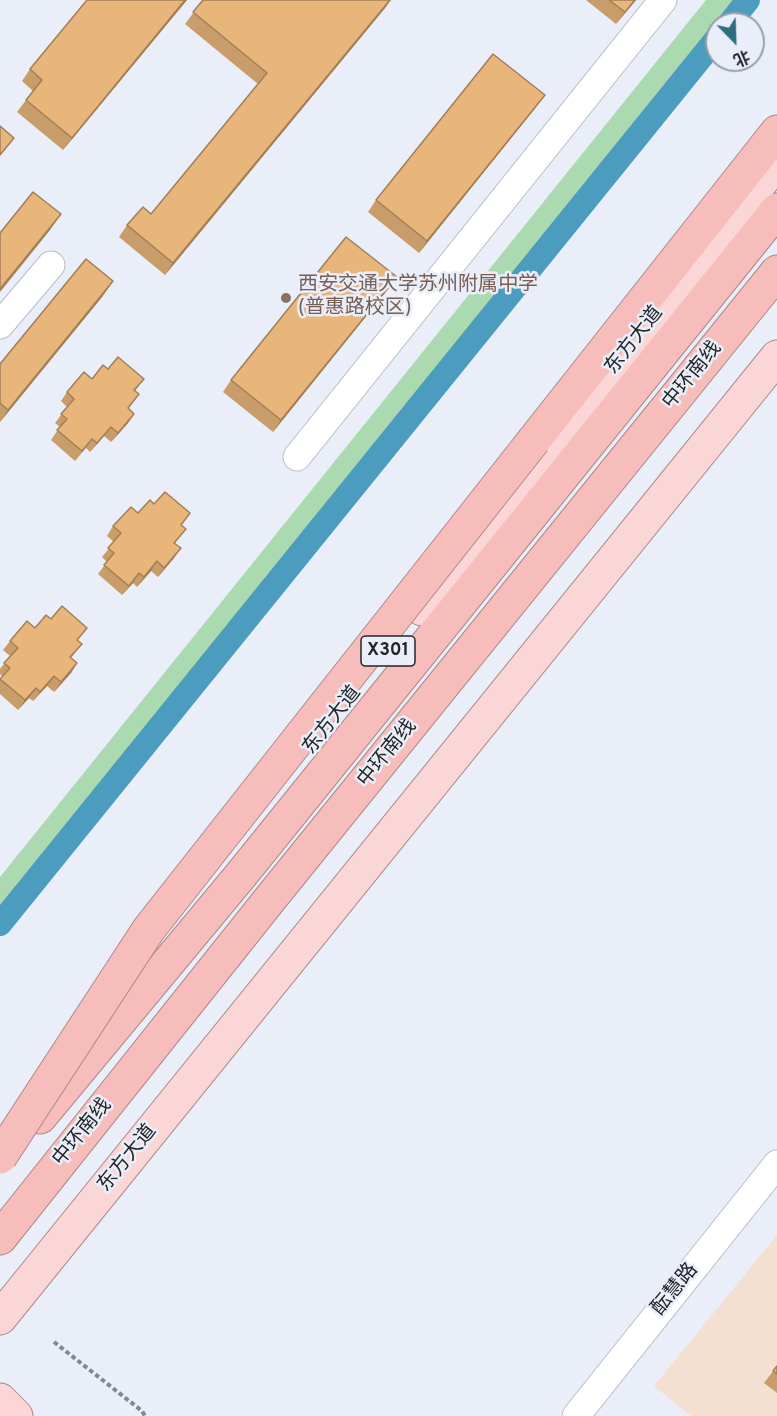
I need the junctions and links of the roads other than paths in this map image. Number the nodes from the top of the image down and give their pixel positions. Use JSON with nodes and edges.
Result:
{"nodes":[{"id":1,"x":663,"y":0,"type":"edge"},
{"id":2,"x":777,"y":132,"type":"edge"},
{"id":3,"x":777,"y":162,"type":"edge"},
{"id":4,"x":777,"y":210,"type":"edge"},
{"id":5,"x":51,"y":265,"type":"dead end"},
{"id":6,"x":777,"y":272,"type":"edge"},
{"id":7,"x":0,"y":325,"type":"edge"},
{"id":8,"x":777,"y":357,"type":"edge"},
{"id":9,"x":297,"y":457,"type":"dead end"},
{"id":10,"x":0,"y":1140,"type":"edge"},
{"id":11,"x":0,"y":1157,"type":"edge"},
{"id":12,"x":0,"y":1164,"type":"edge"},
{"id":13,"x":777,"y":1164,"type":"edge"},
{"id":14,"x":0,"y":1238,"type":"edge"},
{"id":15,"x":0,"y":1318,"type":"edge"},
{"id":16,"x":0,"y":1400,"type":"edge"},
{"id":17,"x":16,"y":1416,"type":"edge"},
{"id":18,"x":576,"y":1416,"type":"edge"}],
"edges":[{"from":1,"to":9,"type":"street"},
{"from":2,"to":11,"type":"highway","bridge":true},
{"from":3,"to":10,"type":"main road","name":"东方大道","number":"X301"},
{"from":4,"to":12,"type":"highway","name":"中环南线"},
{"from":5,"to":7,"type":"street"},
{"from":6,"to":14,"type":"highway","name":"中环南线"},
{"from":8,"to":15,"type":"main road","name":"东方大道"},
{"from":13,"to":18,"type":"street","name":"酝慧路"},
{"from":16,"to":17,"type":"main road"}]}
